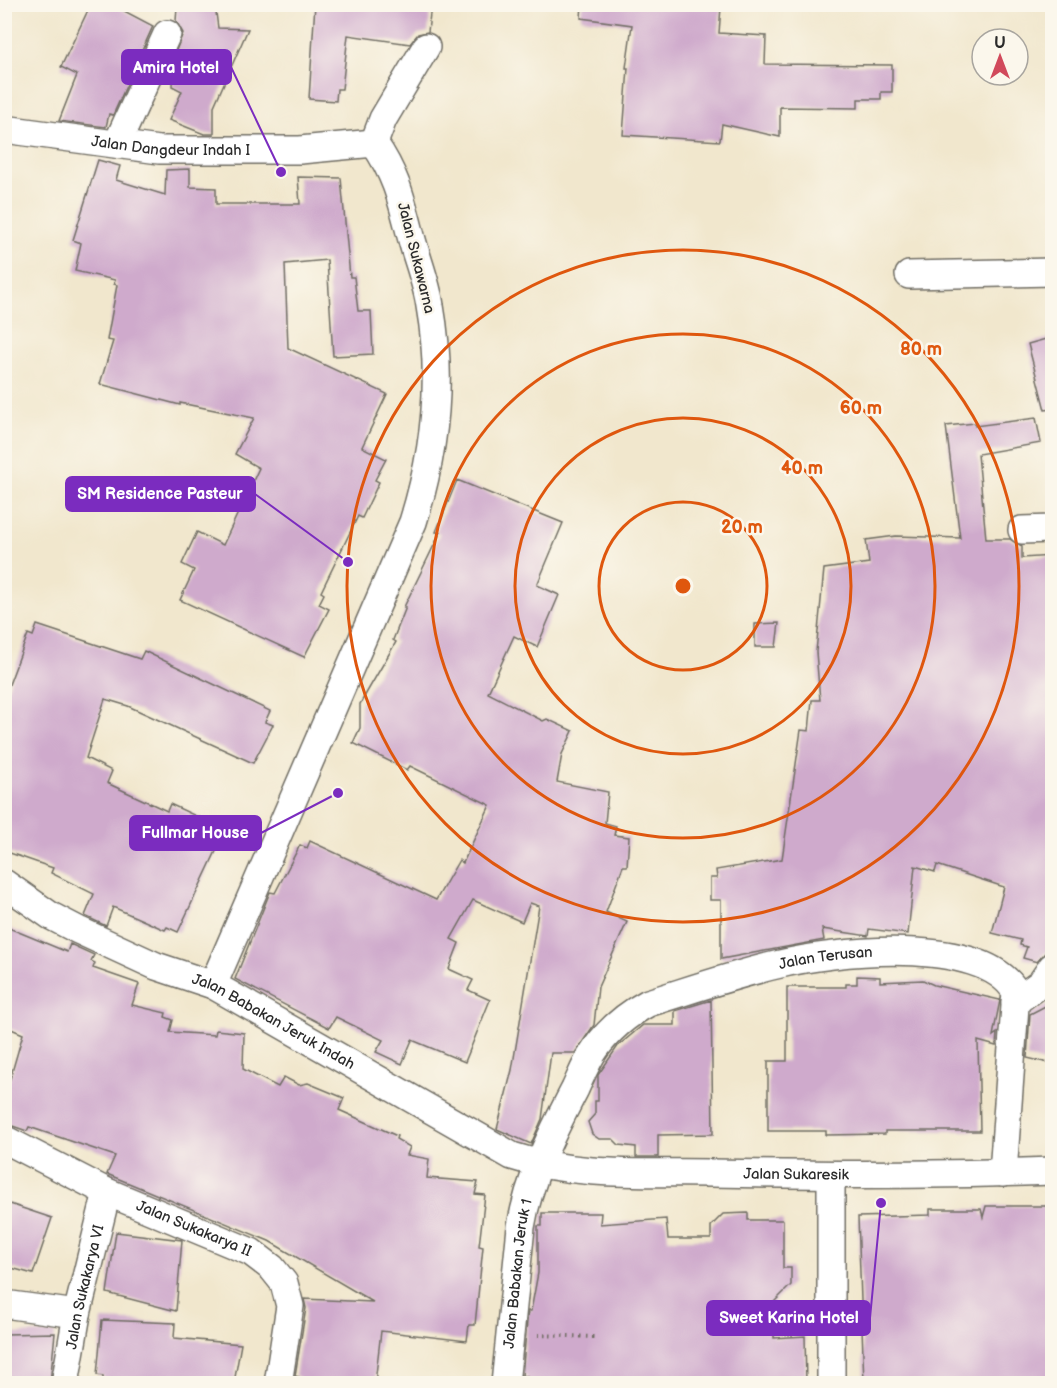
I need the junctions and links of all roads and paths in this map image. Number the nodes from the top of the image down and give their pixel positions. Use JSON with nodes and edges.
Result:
{"nodes":[{"id":1,"x":167,"y":34,"type":"dead end"},
{"id":2,"x":426,"y":47,"type":"dead end"},
{"id":3,"x":4,"y":129,"type":"edge"},
{"id":4,"x":374,"y":143,"type":"junction"},
{"id":5,"x":117,"y":144,"type":"junction"},
{"id":6,"x":1053,"y":272,"type":"edge"},
{"id":7,"x":909,"y":275,"type":"dead end"},
{"id":8,"x":1053,"y":529,"type":"edge"},
{"id":9,"x":1022,"y":530,"type":"dead end"},
{"id":10,"x":4,"y":883,"type":"edge"},
{"id":11,"x":1053,"y":967,"type":"edge"},
{"id":12,"x":213,"y":985,"type":"junction"},
{"id":13,"x":1016,"y":1002,"type":"junction"},
{"id":14,"x":4,"y":1139,"type":"edge"},
{"id":15,"x":539,"y":1165,"type":"junction"},
{"id":16,"x":1053,"y":1171,"type":"edge"},
{"id":17,"x":1003,"y":1173,"type":"junction"},
{"id":18,"x":831,"y":1175,"type":"junction"},
{"id":19,"x":107,"y":1192,"type":"junction"},
{"id":20,"x":4,"y":1304,"type":"edge"},
{"id":21,"x":77,"y":1314,"type":"junction"},
{"id":22,"x":510,"y":1333,"type":"junction"},
{"id":23,"x":595,"y":1337,"type":"dead end"},
{"id":24,"x":65,"y":1383,"type":"edge"},
{"id":25,"x":278,"y":1383,"type":"edge"},
{"id":26,"x":505,"y":1383,"type":"edge"},
{"id":27,"x":831,"y":1383,"type":"edge"}],
"edges":[{"from":1,"to":5,"type":"street"},
{"from":2,"to":4,"type":"street"},
{"from":3,"to":5,"type":"street","name":"Jalan Dangdeur Indah I"},
{"from":4,"to":5,"type":"street","name":"Jalan Dangdeur Indah I"},
{"from":4,"to":12,"type":"street","name":"Jalan Sukawarna"},
{"from":6,"to":7,"type":"street"},
{"from":8,"to":9,"type":"street"},
{"from":10,"to":12,"type":"street","name":"Jalan Babakan Jeruk Indah"},
{"from":11,"to":13,"type":"street"},
{"from":12,"to":15,"type":"street","name":"Jalan Babakan Jeruk Indah"},
{"from":13,"to":15,"type":"street","name":"Jalan Terusan"},
{"from":13,"to":17,"type":"street"},
{"from":14,"to":19,"type":"street","name":"Jalan Sukakarya II"},
{"from":15,"to":18,"type":"street","name":"Jalan Sukaresik"},
{"from":15,"to":22,"type":"street","name":"Jalan Babakan Jeruk 1"},
{"from":16,"to":17,"type":"street","name":"Jalan Sukaresik"},
{"from":17,"to":18,"type":"street","name":"Jalan Sukaresik"},
{"from":18,"to":27,"type":"street"},
{"from":19,"to":21,"type":"street","name":"Jalan Sukakarya VI"},
{"from":19,"to":25,"type":"street","name":"Jalan Sukakarya II"},
{"from":20,"to":21,"type":"street"},
{"from":21,"to":24,"type":"street","name":"Jalan Sukakarya VI"},
{"from":22,"to":23,"type":"path"},
{"from":22,"to":26,"type":"street","name":"Jalan Babakan Jeruk 1"}]}
